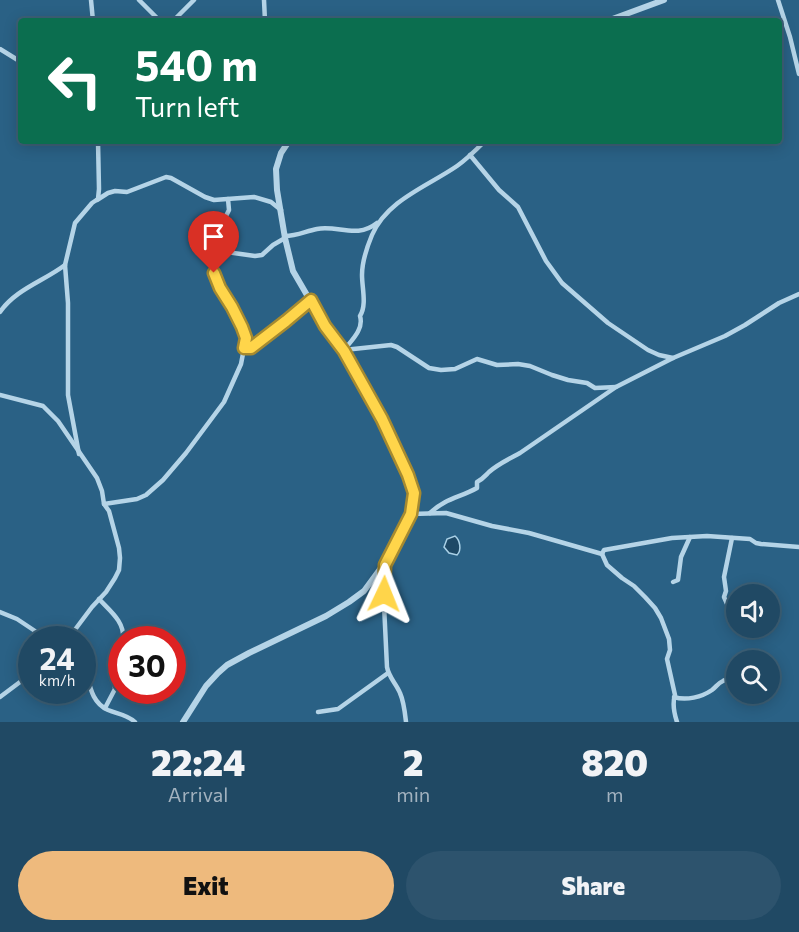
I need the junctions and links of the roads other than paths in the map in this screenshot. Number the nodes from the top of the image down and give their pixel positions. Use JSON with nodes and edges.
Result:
{"nodes":[{"id":1,"x":92,"y":0,"type":"edge"},
{"id":2,"x":139,"y":0,"type":"edge"},
{"id":3,"x":194,"y":0,"type":"edge"},
{"id":4,"x":264,"y":0,"type":"edge"},
{"id":5,"x":664,"y":0,"type":"edge"},
{"id":6,"x":778,"y":0,"type":"edge"},
{"id":7,"x":93,"y":18,"type":"edge"},
{"id":8,"x":157,"y":18,"type":"edge"},
{"id":9,"x":176,"y":18,"type":"edge"},
{"id":10,"x":265,"y":18,"type":"edge"},
{"id":11,"x":615,"y":18,"type":"edge"},
{"id":12,"x":0,"y":49,"type":"edge"},
{"id":13,"x":18,"y":60,"type":"edge"},
{"id":14,"x":799,"y":74,"type":"edge"},
{"id":15,"x":98,"y":144,"type":"edge"},
{"id":16,"x":288,"y":144,"type":"edge"},
{"id":17,"x":481,"y":144,"type":"edge"},
{"id":18,"x":470,"y":155,"type":"junction"},
{"id":19,"x":228,"y":199,"type":"junction"},
{"id":20,"x":92,"y":203,"type":"junction"},
{"id":21,"x":281,"y":210,"type":"junction"},
{"id":22,"x":379,"y":221,"type":"junction"},
{"id":23,"x":285,"y":237,"type":"junction"},
{"id":24,"x":205,"y":249,"type":"junction"},
{"id":25,"x":65,"y":265,"type":"junction"},
{"id":26,"x":799,"y":294,"type":"edge"},
{"id":27,"x":311,"y":300,"type":"junction"},
{"id":28,"x":0,"y":301,"type":"edge"},
{"id":29,"x":4,"y":306,"type":"junction"},
{"id":30,"x":0,"y":312,"type":"edge"},
{"id":31,"x":244,"y":348,"type":"junction"},
{"id":32,"x":344,"y":351,"type":"junction"},
{"id":33,"x":673,"y":358,"type":"junction"},
{"id":34,"x":616,"y":387,"type":"junction"},
{"id":35,"x":0,"y":395,"type":"edge"},
{"id":36,"x":79,"y":454,"type":"junction"},
{"id":37,"x":104,"y":504,"type":"junction"},
{"id":38,"x":430,"y":513,"type":"junction"},
{"id":39,"x":411,"y":514,"type":"junction"},
{"id":40,"x":690,"y":537,"type":"junction"},
{"id":41,"x":732,"y":538,"type":"junction"},
{"id":42,"x":799,"y":548,"type":"edge"},
{"id":43,"x":602,"y":554,"type":"junction"},
{"id":44,"x":385,"y":565,"type":"junction"},
{"id":45,"x":673,"y":582,"type":"dead end"},
{"id":46,"x":726,"y":591,"type":"edge"},
{"id":47,"x":99,"y":598,"type":"junction"},
{"id":48,"x":0,"y":612,"type":"edge"},
{"id":49,"x":28,"y":626,"type":"edge"},
{"id":50,"x":79,"y":626,"type":"edge"},
{"id":51,"x":122,"y":626,"type":"edge"},
{"id":52,"x":388,"y":673,"type":"junction"},
{"id":53,"x":726,"y":680,"type":"edge"},
{"id":54,"x":18,"y":684,"type":"edge"},
{"id":55,"x":0,"y":697,"type":"edge"},
{"id":56,"x":674,"y":697,"type":"junction"},
{"id":57,"x":96,"y":701,"type":"edge"},
{"id":58,"x":108,"y":702,"type":"edge"},
{"id":59,"x":105,"y":708,"type":"junction"},
{"id":60,"x":318,"y":712,"type":"dead end"},
{"id":61,"x":135,"y":722,"type":"edge"},
{"id":62,"x":183,"y":722,"type":"edge"},
{"id":63,"x":406,"y":722,"type":"edge"},
{"id":64,"x":677,"y":722,"type":"edge"}],
"edges":[{"from":1,"to":7,"type":"street"},
{"from":2,"to":8,"type":"street"},
{"from":3,"to":9,"type":"street"},
{"from":4,"to":10,"type":"street"},
{"from":5,"to":11,"type":"street"},
{"from":6,"to":14,"type":"street"},
{"from":12,"to":13,"type":"street"},
{"from":15,"to":20,"type":"street"},
{"from":16,"to":21,"type":"street"},
{"from":17,"to":18,"type":"street"},
{"from":18,"to":22,"type":"street"},
{"from":18,"to":33,"type":"street"},
{"from":19,"to":20,"type":"street"},
{"from":19,"to":21,"type":"street"},
{"from":19,"to":24,"type":"street"},
{"from":20,"to":25,"type":"street"},
{"from":21,"to":23,"type":"street"},
{"from":22,"to":23,"type":"street"},
{"from":22,"to":32,"type":"street"},
{"from":23,"to":24,"type":"street"},
{"from":23,"to":27,"type":"street"},
{"from":24,"to":31,"type":"street"},
{"from":25,"to":29,"type":"street"},
{"from":25,"to":36,"type":"street"},
{"from":26,"to":33,"type":"street"},
{"from":27,"to":31,"type":"street"},
{"from":27,"to":32,"type":"street"},
{"from":28,"to":29,"type":"street"},
{"from":29,"to":30,"type":"street"},
{"from":31,"to":37,"type":"street"},
{"from":32,"to":34,"type":"street"},
{"from":32,"to":39,"type":"street"},
{"from":33,"to":34,"type":"street"},
{"from":34,"to":38,"type":"street"},
{"from":35,"to":36,"type":"street"},
{"from":36,"to":37,"type":"street"},
{"from":37,"to":47,"type":"street"},
{"from":38,"to":39,"type":"street"},
{"from":38,"to":43,"type":"street"},
{"from":39,"to":44,"type":"street"},
{"from":40,"to":41,"type":"street"},
{"from":40,"to":43,"type":"street"},
{"from":40,"to":45,"type":"street"},
{"from":41,"to":42,"type":"street"},
{"from":41,"to":46,"type":"street"},
{"from":43,"to":56,"type":"street"},
{"from":44,"to":52,"type":"street"},
{"from":44,"to":62,"type":"street"},
{"from":47,"to":50,"type":"street"},
{"from":47,"to":51,"type":"street"},
{"from":48,"to":49,"type":"street"},
{"from":52,"to":60,"type":"street"},
{"from":52,"to":63,"type":"street"},
{"from":53,"to":56,"type":"street"},
{"from":54,"to":55,"type":"street"},
{"from":56,"to":64,"type":"street"},
{"from":57,"to":59,"type":"street"},
{"from":58,"to":59,"type":"street"},
{"from":59,"to":61,"type":"street"}]}
